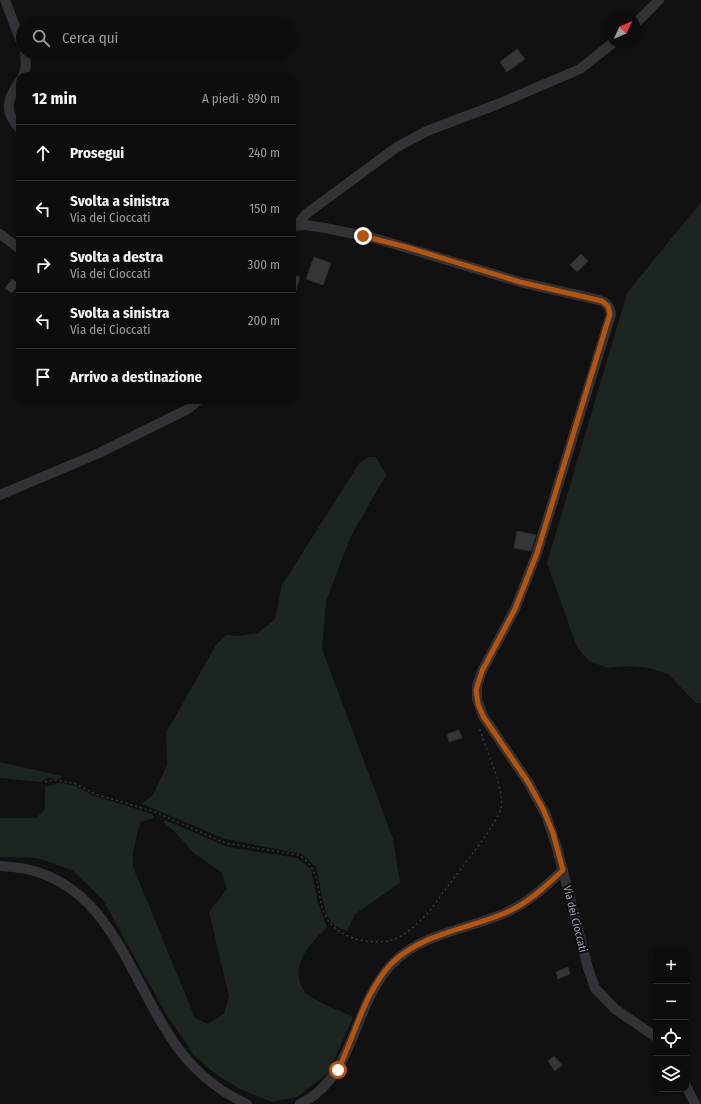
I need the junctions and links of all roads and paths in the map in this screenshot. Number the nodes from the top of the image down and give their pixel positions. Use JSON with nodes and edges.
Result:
{"nodes":[{"id":1,"x":5,"y":0,"type":"edge"},
{"id":2,"x":659,"y":0,"type":"edge"},
{"id":3,"x":641,"y":18,"type":"edge"},
{"id":4,"x":16,"y":29,"type":"edge"},
{"id":5,"x":607,"y":48,"type":"edge"},
{"id":6,"x":26,"y":60,"type":"edge"},
{"id":7,"x":24,"y":72,"type":"edge"},
{"id":8,"x":16,"y":87,"type":"edge"},
{"id":9,"x":16,"y":124,"type":"edge"},
{"id":10,"x":296,"y":224,"type":"edge"},
{"id":11,"x":296,"y":226,"type":"edge"},
{"id":12,"x":0,"y":234,"type":"edge"},
{"id":13,"x":16,"y":246,"type":"edge"},
{"id":14,"x":194,"y":404,"type":"edge"},
{"id":15,"x":0,"y":495,"type":"edge"},
{"id":16,"x":477,"y":722,"type":"dead end"},
{"id":17,"x":45,"y":782,"type":"dead end"},
{"id":18,"x":0,"y":866,"type":"edge"},
{"id":19,"x":563,"y":870,"type":"junction"},
{"id":20,"x":653,"y":1035,"type":"edge"},
{"id":21,"x":689,"y":1092,"type":"edge"},
{"id":22,"x":247,"y":1104,"type":"edge"},
{"id":23,"x":300,"y":1104,"type":"edge"},
{"id":24,"x":695,"y":1104,"type":"edge"}],
"edges":[{"from":1,"to":4,"type":"street"},
{"from":2,"to":3,"type":"street"},
{"from":5,"to":10,"type":"street"},
{"from":6,"to":7,"type":"street"},
{"from":8,"to":9,"type":"street"},
{"from":11,"to":19,"type":"street","name":"Via dei Cioccati"},
{"from":12,"to":13,"type":"street"},
{"from":14,"to":15,"type":"street"},
{"from":16,"to":17,"type":"path"},
{"from":18,"to":22,"type":"street"},
{"from":19,"to":20,"type":"street","name":"Via dei Cioccati"},
{"from":19,"to":23,"type":"street"},
{"from":21,"to":24,"type":"street"}]}
